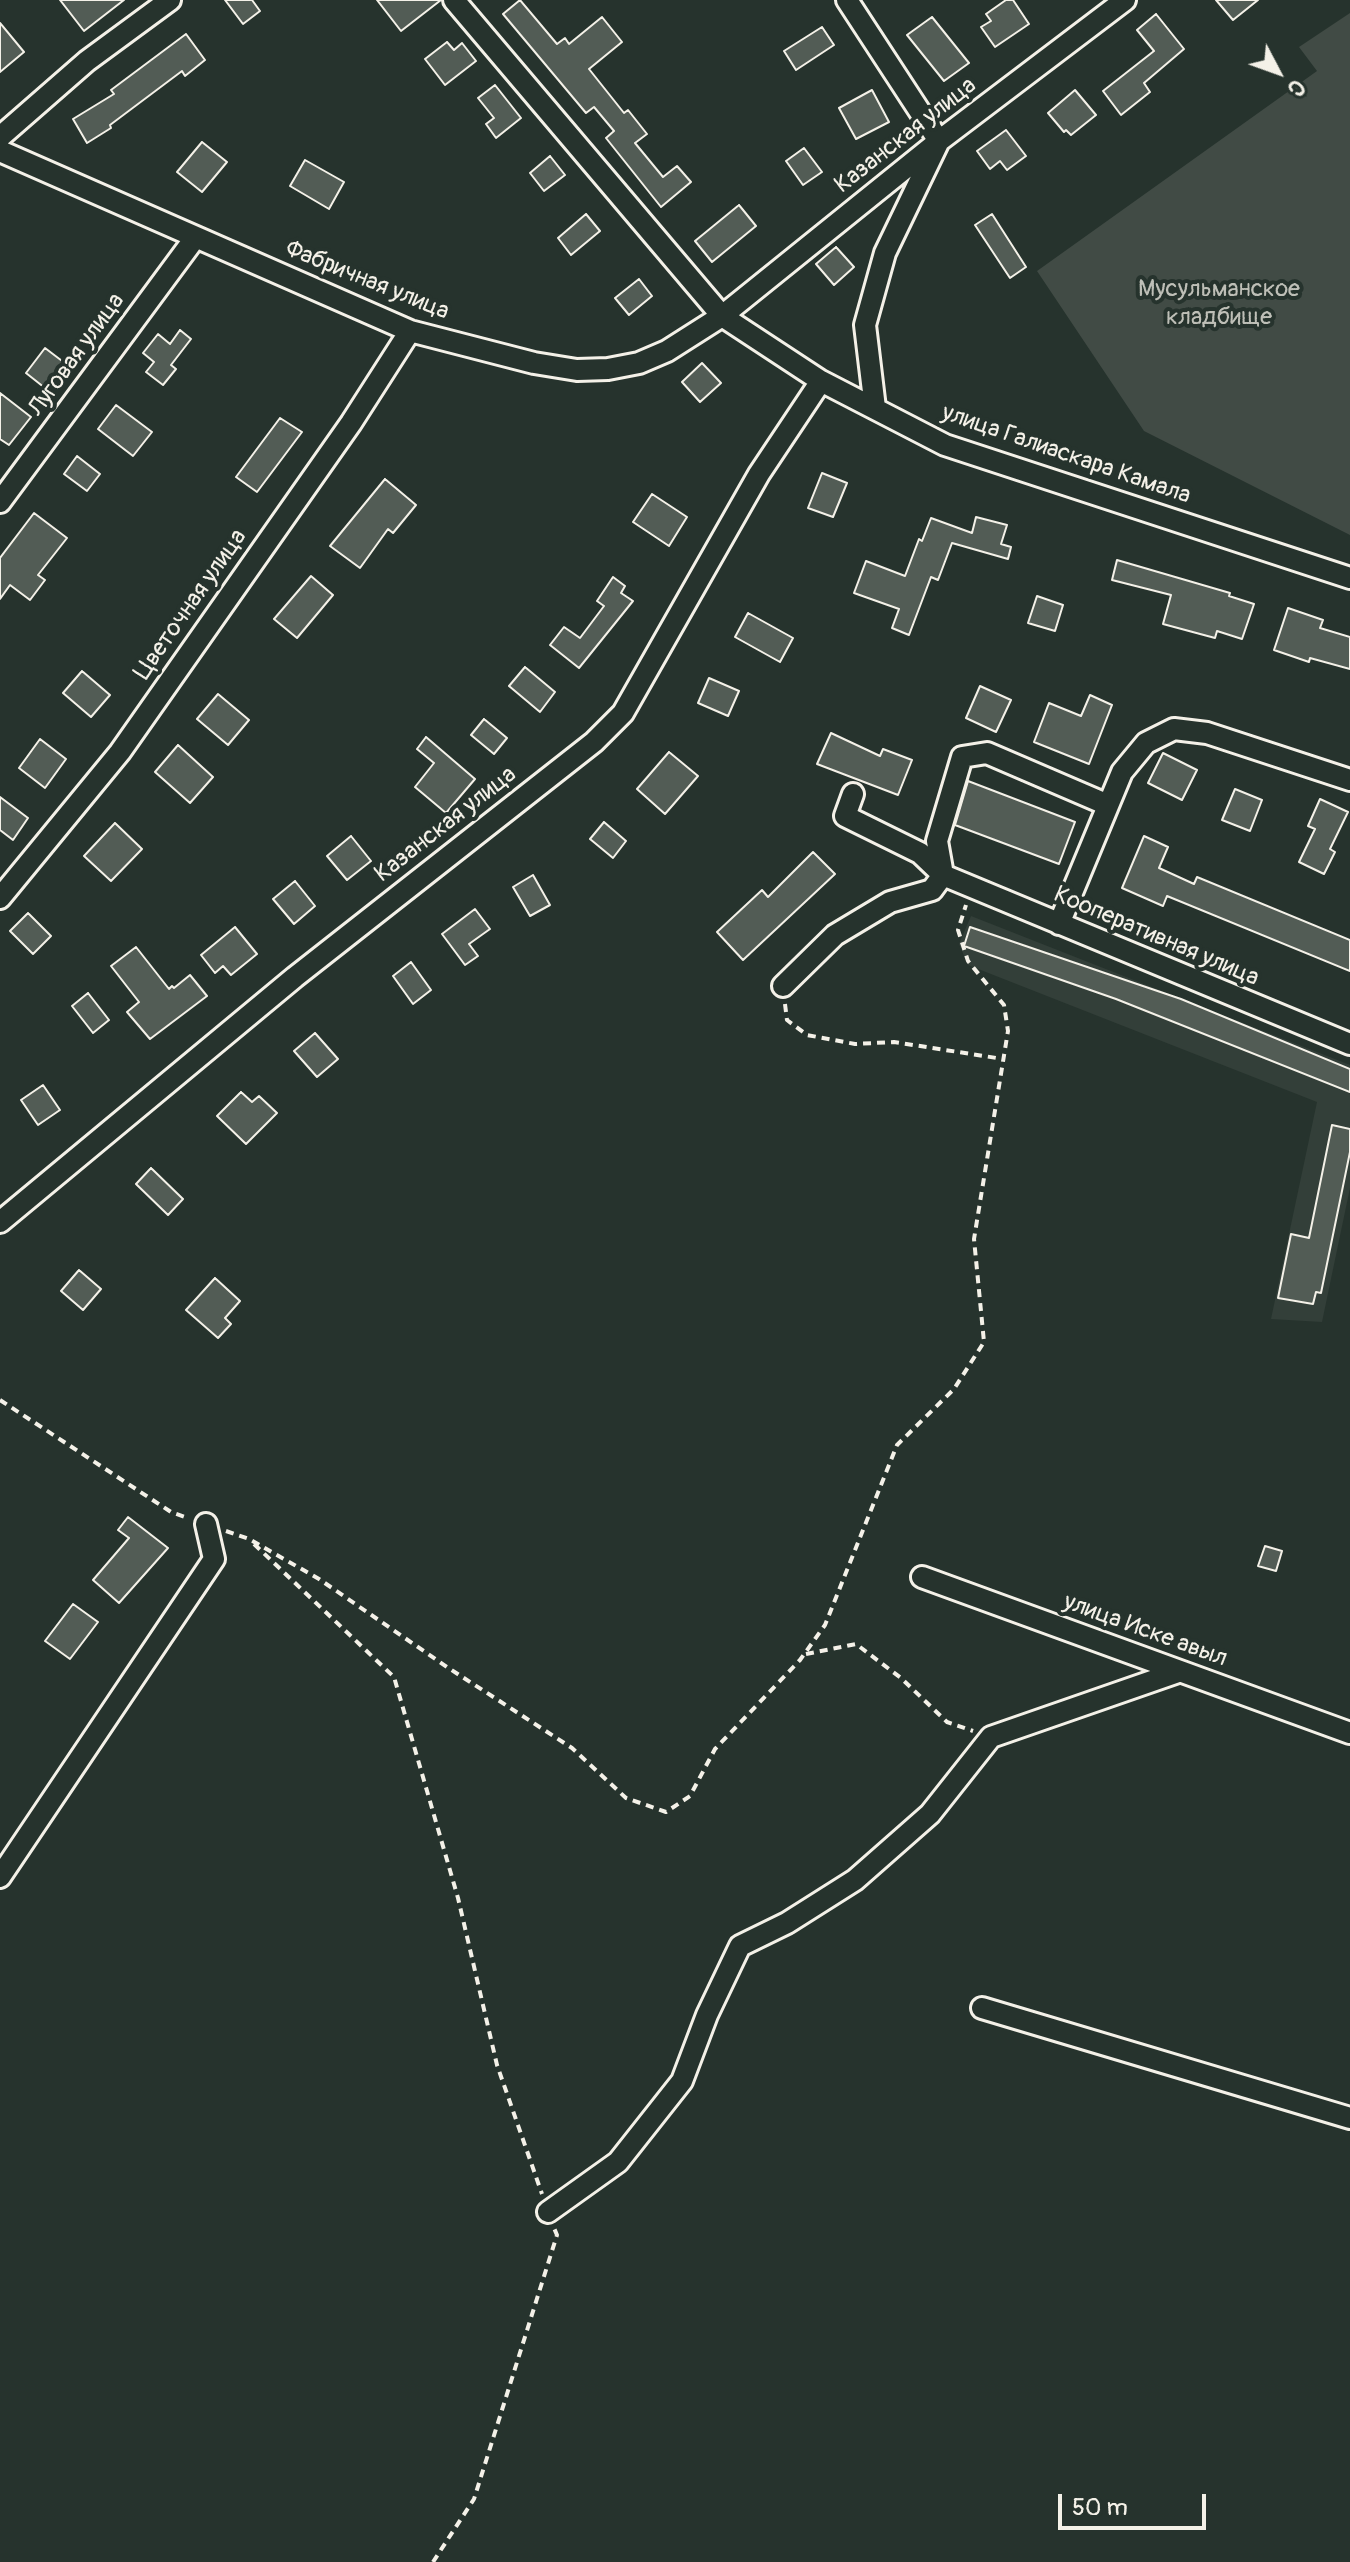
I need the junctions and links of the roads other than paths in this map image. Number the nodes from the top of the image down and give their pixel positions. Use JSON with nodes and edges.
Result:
{"nodes":[{"id":1,"x":170,"y":0,"type":"edge"},
{"id":2,"x":454,"y":0,"type":"edge"},
{"id":3,"x":847,"y":0,"type":"edge"},
{"id":4,"x":1125,"y":0,"type":"edge"},
{"id":5,"x":0,"y":137,"type":"edge"},
{"id":6,"x":939,"y":141,"type":"junction"},
{"id":7,"x":0,"y":151,"type":"edge"},
{"id":8,"x":195,"y":238,"type":"junction"},
{"id":9,"x":722,"y":316,"type":"junction"},
{"id":10,"x":410,"y":331,"type":"junction"},
{"id":11,"x":821,"y":381,"type":"junction"},
{"id":12,"x":875,"y":408,"type":"junction"},
{"id":13,"x":0,"y":502,"type":"edge"},
{"id":14,"x":1350,"y":578,"type":"edge"},
{"id":15,"x":1350,"y":780,"type":"edge"},
{"id":16,"x":853,"y":794,"type":"dead end"},
{"id":17,"x":1108,"y":805,"type":"junction"},
{"id":18,"x":943,"y":875,"type":"junction"},
{"id":19,"x":0,"y":898,"type":"edge"},
{"id":20,"x":1059,"y":924,"type":"junction"},
{"id":21,"x":783,"y":986,"type":"road end"},
{"id":22,"x":1350,"y":1044,"type":"edge"},
{"id":23,"x":0,"y":1222,"type":"edge"},
{"id":24,"x":206,"y":1524,"type":"road end"},
{"id":25,"x":922,"y":1577,"type":"dead end"},
{"id":26,"x":1178,"y":1672,"type":"junction"},
{"id":27,"x":1350,"y":1733,"type":"edge"},
{"id":28,"x":0,"y":1877,"type":"edge"},
{"id":29,"x":982,"y":2008,"type":"dead end"},
{"id":30,"x":1350,"y":2118,"type":"edge"},
{"id":31,"x":548,"y":2212,"type":"road end"}],
"edges":[{"from":1,"to":5,"type":"street"},
{"from":2,"to":9,"type":"street","name":"улица Галиаскара Камала"},
{"from":3,"to":6,"type":"street"},
{"from":4,"to":6,"type":"street","name":"Казанская улица"},
{"from":6,"to":9,"type":"street","name":"Казанская улица"},
{"from":6,"to":12,"type":"street"},
{"from":7,"to":8,"type":"street","name":"Фабричная улица"},
{"from":8,"to":10,"type":"street","name":"Фабричная улица"},
{"from":8,"to":13,"type":"street","name":"Луговая улица"},
{"from":9,"to":10,"type":"street","name":"Фабричная улица"},
{"from":9,"to":11,"type":"street","name":"улица Галиаскара Камала"},
{"from":10,"to":19,"type":"street","name":"Цветочная улица"},
{"from":11,"to":12,"type":"street","name":"улица Галиаскара Камала"},
{"from":11,"to":23,"type":"street","name":"Казанская улица"},
{"from":12,"to":14,"type":"street","name":"улица Галиаскара Камала"},
{"from":15,"to":17,"type":"street"},
{"from":16,"to":18,"type":"street","name":"Кооперативная улица"},
{"from":17,"to":18,"type":"street"},
{"from":17,"to":20,"type":"street"},
{"from":18,"to":20,"type":"street","name":"Кооперативная улица"},
{"from":18,"to":21,"type":"street"},
{"from":20,"to":22,"type":"street","name":"Кооперативная улица"},
{"from":24,"to":28,"type":"street"},
{"from":25,"to":26,"type":"street","name":"улица Иске авыл"},
{"from":26,"to":27,"type":"street","name":"улица Иске авыл"},
{"from":26,"to":31,"type":"street"},
{"from":29,"to":30,"type":"street"}]}
